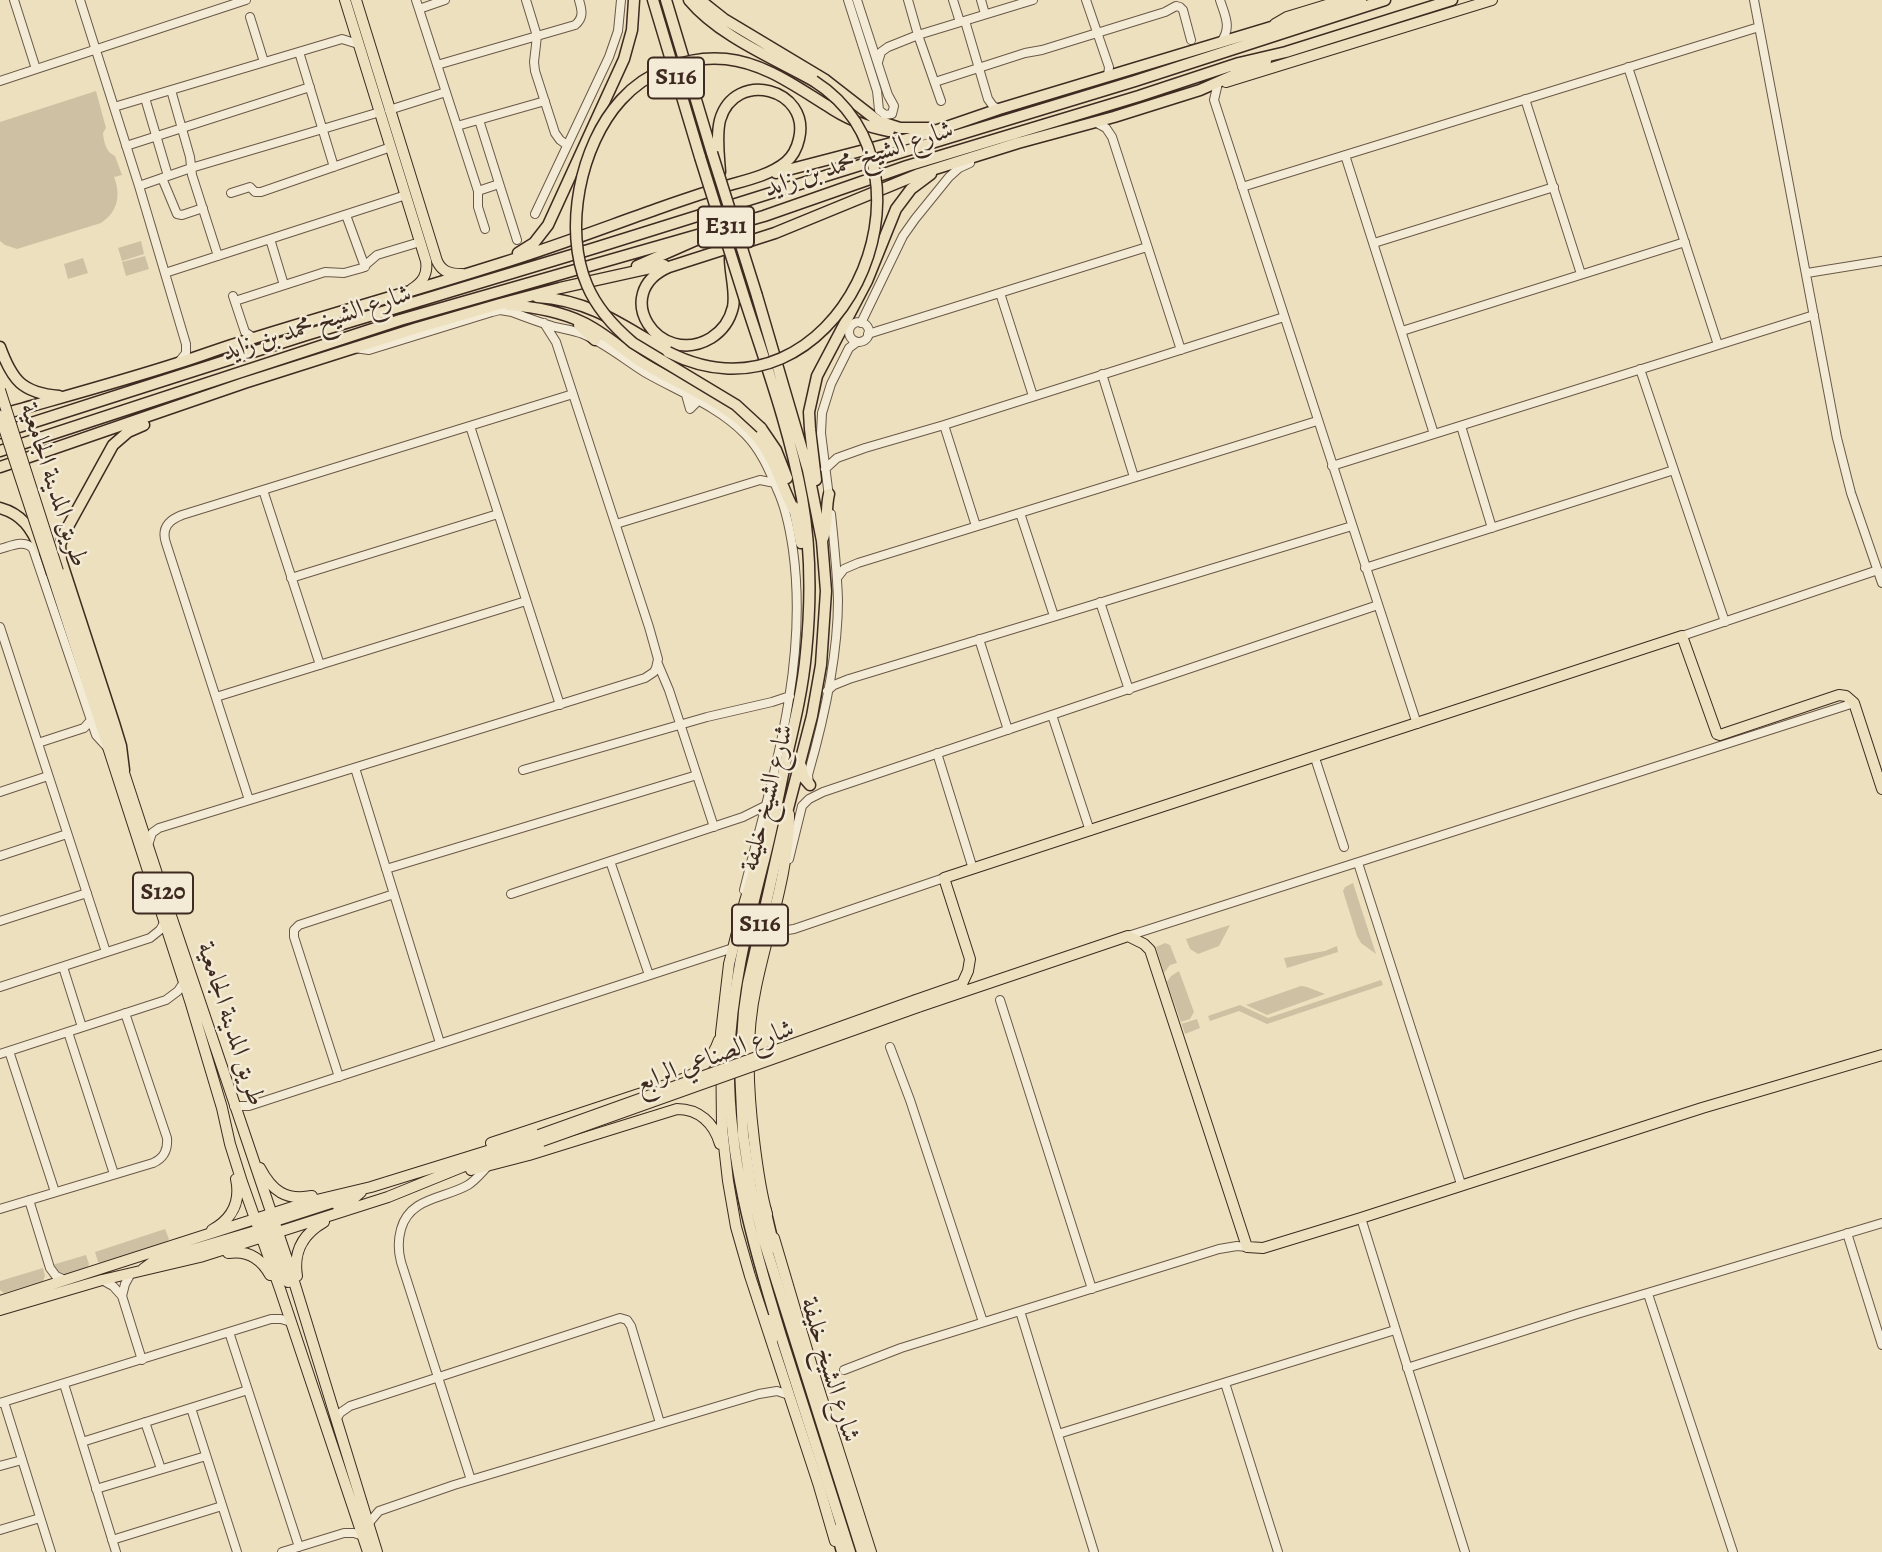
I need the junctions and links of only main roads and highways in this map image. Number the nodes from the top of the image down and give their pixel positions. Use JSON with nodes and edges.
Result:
{"nodes":[{"id":1,"x":345,"y":0,"type":"edge"},
{"id":2,"x":356,"y":0,"type":"edge"},
{"id":3,"x":634,"y":0,"type":"edge"},
{"id":4,"x":653,"y":0,"type":"edge"},
{"id":5,"x":666,"y":0,"type":"edge"},
{"id":6,"x":689,"y":0,"type":"edge"},
{"id":7,"x":700,"y":0,"type":"edge"},
{"id":8,"x":707,"y":0,"type":"edge"},
{"id":9,"x":1343,"y":0,"type":"edge"},
{"id":10,"x":1361,"y":0,"type":"edge"},
{"id":11,"x":1385,"y":0,"type":"edge"},
{"id":12,"x":1452,"y":0,"type":"edge"},
{"id":13,"x":1492,"y":0,"type":"edge"},
{"id":14,"x":1273,"y":27,"type":"junction"},
{"id":15,"x":743,"y":30,"type":"junction"},
{"id":16,"x":1286,"y":52,"type":"junction"},
{"id":17,"x":1218,"y":83,"type":"junction"},
{"id":18,"x":385,"y":111,"type":"junction"},
{"id":19,"x":949,"y":126,"type":"junction"},
{"id":20,"x":716,"y":152,"type":"junction"},
{"id":21,"x":941,"y":168,"type":"junction"},
{"id":22,"x":752,"y":178,"type":"junction"},
{"id":23,"x":411,"y":209,"type":"junction"},
{"id":24,"x":715,"y":230,"type":"junction"},
{"id":25,"x":426,"y":231,"type":"junction"},
{"id":26,"x":730,"y":252,"type":"junction"},
{"id":27,"x":707,"y":255,"type":"junction"},
{"id":28,"x":506,"y":262,"type":"junction"},
{"id":29,"x":470,"y":273,"type":"junction"},
{"id":30,"x":601,"y":279,"type":"junction"},
{"id":31,"x":408,"y":292,"type":"junction"},
{"id":32,"x":523,"y":298,"type":"junction"},
{"id":33,"x":500,"y":304,"type":"junction"},
{"id":34,"x":562,"y":314,"type":"junction"},
{"id":35,"x":306,"y":335,"type":"junction"},
{"id":36,"x":595,"y":340,"type":"road end"},
{"id":37,"x":0,"y":347,"type":"edge"},
{"id":38,"x":213,"y":351,"type":"junction"},
{"id":39,"x":277,"y":373,"type":"junction"},
{"id":40,"x":0,"y":390,"type":"edge"},
{"id":41,"x":65,"y":396,"type":"junction"},
{"id":42,"x":0,"y":416,"type":"edge"},
{"id":43,"x":0,"y":433,"type":"edge"},
{"id":44,"x":0,"y":451,"type":"edge"},
{"id":45,"x":0,"y":467,"type":"edge"},
{"id":46,"x":828,"y":494,"type":"road end"},
{"id":47,"x":815,"y":504,"type":"junction"},
{"id":48,"x":0,"y":508,"type":"edge"},
{"id":49,"x":796,"y":514,"type":"junction"},
{"id":50,"x":822,"y":541,"type":"junction"},
{"id":51,"x":809,"y":569,"type":"junction"},
{"id":52,"x":55,"y":573,"type":"junction"},
{"id":53,"x":801,"y":761,"type":"junction"},
{"id":54,"x":124,"y":770,"type":"junction"},
{"id":55,"x":810,"y":786,"type":"road end"},
{"id":56,"x":1882,"y":789,"type":"edge"},
{"id":57,"x":771,"y":804,"type":"junction"},
{"id":58,"x":789,"y":810,"type":"junction"},
{"id":59,"x":917,"y":1004,"type":"junction"},
{"id":60,"x":721,"y":1033,"type":"junction"},
{"id":61,"x":1882,"y":1055,"type":"edge"},
{"id":62,"x":540,"y":1138,"type":"junction"},
{"id":63,"x":232,"y":1140,"type":"junction"},
{"id":64,"x":249,"y":1152,"type":"junction"},
{"id":65,"x":725,"y":1163,"type":"junction"},
{"id":66,"x":438,"y":1166,"type":"junction"},
{"id":67,"x":436,"y":1177,"type":"junction"},
{"id":68,"x":371,"y":1187,"type":"junction"},
{"id":69,"x":361,"y":1192,"type":"junction"},
{"id":70,"x":265,"y":1196,"type":"junction"},
{"id":71,"x":765,"y":1209,"type":"junction"},
{"id":72,"x":346,"y":1210,"type":"junction"},
{"id":73,"x":746,"y":1213,"type":"junction"},
{"id":74,"x":265,"y":1226,"type":"junction"},
{"id":75,"x":293,"y":1227,"type":"junction"},
{"id":76,"x":200,"y":1237,"type":"junction"},
{"id":77,"x":200,"y":1257,"type":"junction"},
{"id":78,"x":136,"y":1272,"type":"junction"},
{"id":79,"x":280,"y":1289,"type":"junction"},
{"id":80,"x":0,"y":1301,"type":"edge"},
{"id":81,"x":784,"y":1302,"type":"junction"},
{"id":82,"x":0,"y":1310,"type":"edge"},
{"id":83,"x":304,"y":1317,"type":"junction"},
{"id":84,"x":774,"y":1345,"type":"junction"},
{"id":85,"x":828,"y":1486,"type":"junction"},
{"id":86,"x":368,"y":1552,"type":"edge"},
{"id":87,"x":377,"y":1552,"type":"edge"},
{"id":88,"x":840,"y":1552,"type":"edge"},
{"id":89,"x":850,"y":1552,"type":"edge"},
{"id":90,"x":862,"y":1552,"type":"edge"},
{"id":91,"x":871,"y":1552,"type":"edge"}],
"edges":[{"from":1,"to":18,"type":"main road"},
{"from":2,"to":18,"type":"main road"},
{"from":3,"to":28,"type":"highway"},
{"from":4,"to":26,"type":"highway","number":"S116","bridge":true},
{"from":5,"to":20,"type":"highway","number":"S116"},
{"from":6,"to":32,"type":"highway","bridge":true},
{"from":7,"to":15,"type":"highway"},
{"from":8,"to":15,"type":"highway"},
{"from":9,"to":14,"type":"main road"},
{"from":10,"to":14,"type":"highway"},
{"from":11,"to":35,"type":"highway","name":"شارع الشيخ محمد بن زايد","number":"E311"},
{"from":12,"to":16,"type":"highway","name":"شارع الشيخ محمد بن زايد","number":"E311"},
{"from":13,"to":17,"type":"main road"},
{"from":14,"to":19,"type":"highway"},
{"from":15,"to":19,"type":"highway"},
{"from":16,"to":17,"type":"highway"},
{"from":16,"to":24,"type":"highway","name":"شارع الشيخ محمد بن زايد","number":"E311"},
{"from":17,"to":21,"type":"highway"},
{"from":18,"to":23,"type":"main road"},
{"from":18,"to":25,"type":"main road"},
{"from":19,"to":22,"type":"highway"},
{"from":19,"to":49,"type":"highway","bridge":true},
{"from":20,"to":22,"type":"highway"},
{"from":20,"to":47,"type":"highway","name":"شارع الشيخ خليفة","number":"S116","bridge":true},
{"from":21,"to":27,"type":"highway"},
{"from":21,"to":47,"type":"highway"},
{"from":22,"to":28,"type":"highway"},
{"from":23,"to":25,"type":"main road"},
{"from":23,"to":31,"type":"main road"},
{"from":24,"to":30,"type":"highway"},
{"from":24,"to":44,"type":"highway","name":"شارع الشيخ محمد بن زايد","number":"E311"},
{"from":25,"to":29,"type":"main road"},
{"from":26,"to":27,"type":"highway","bridge":true},
{"from":26,"to":51,"type":"highway","name":"شارع الشيخ خليفة","number":"S116","bridge":true},
{"from":27,"to":30,"type":"highway"},
{"from":28,"to":29,"type":"highway"},
{"from":29,"to":31,"type":"highway"},
{"from":30,"to":32,"type":"highway"},
{"from":31,"to":38,"type":"highway"},
{"from":32,"to":33,"type":"highway"},
{"from":33,"to":34,"type":"highway"},
{"from":33,"to":39,"type":"highway"},
{"from":34,"to":36,"type":"highway"},
{"from":34,"to":49,"type":"highway"},
{"from":35,"to":38,"type":"highway"},
{"from":35,"to":43,"type":"highway","name":"شارع الشيخ محمد بن زايد","number":"E311"},
{"from":37,"to":41,"type":"highway"},
{"from":38,"to":41,"type":"highway"},
{"from":39,"to":45,"type":"highway"},
{"from":39,"to":54,"type":"highway"},
{"from":40,"to":52,"type":"main road","name":"طريق المدينة الجامعية","number":"S120","bridge":true},
{"from":41,"to":42,"type":"highway"},
{"from":42,"to":52,"type":"main road","name":"طريق المدينة الجامعية","number":"S120","bridge":true},
{"from":46,"to":50,"type":"highway"},
{"from":47,"to":50,"type":"highway","name":"شارع الشيخ خليفة","number":"S116"},
{"from":48,"to":52,"type":"highway"},
{"from":49,"to":51,"type":"highway"},
{"from":50,"to":53,"type":"highway","name":"شارع الشيخ خليفة","number":"S116"},
{"from":51,"to":57,"type":"highway","name":"شارع الشيخ خليفة","number":"S116"},
{"from":52,"to":54,"type":"main road","name":"طريق المدينة الجامعية","number":"S120"},
{"from":52,"to":63,"type":"main road","name":"طريق المدينة الجامعية","number":"S120"},
{"from":53,"to":55,"type":"highway"},
{"from":53,"to":58,"type":"highway","name":"شارع الشيخ خليفة","number":"S116"},
{"from":54,"to":64,"type":"main road","name":"طريق المدينة الجامعية","number":"S120"},
{"from":56,"to":59,"type":"main road","name":"شارع الصناعي الرابع"},
{"from":57,"to":60,"type":"main road"},
{"from":57,"to":73,"type":"highway","name":"شارع الشيخ خليفة","number":"S116"},
{"from":58,"to":71,"type":"main road"},
{"from":58,"to":81,"type":"highway","name":"شارع الشيخ خليفة","number":"S116"},
{"from":59,"to":61,"type":"main road","name":"شارع الصناعي الرابع"},
{"from":59,"to":62,"type":"main road","name":"شارع الصناعي الرابع","bridge":true},
{"from":60,"to":65,"type":"main road"},
{"from":60,"to":66,"type":"main road"},
{"from":62,"to":66,"type":"main road","name":"شارع الصناعي الرابع"},
{"from":62,"to":67,"type":"main road","name":"شارع الصناعي الرابع"},
{"from":63,"to":70,"type":"main road"},
{"from":63,"to":74,"type":"main road","name":"طريق المدينة الجامعية","number":"S120"},
{"from":63,"to":76,"type":"main road"},
{"from":64,"to":68,"type":"main road"},
{"from":64,"to":70,"type":"main road","name":"طريق المدينة الجامعية","number":"S120"},
{"from":65,"to":67,"type":"main road"},
{"from":65,"to":84,"type":"main road"},
{"from":66,"to":68,"type":"main road","name":"شارع الصناعي الرابع"},
{"from":67,"to":72,"type":"main road","name":"شارع الصناعي الرابع"},
{"from":68,"to":69,"type":"main road"},
{"from":68,"to":74,"type":"main road","name":"شارع الصناعي الرابع"},
{"from":69,"to":74,"type":"main road"},
{"from":69,"to":75,"type":"main road"},
{"from":70,"to":74,"type":"main road","name":"طريق المدينة الجامعية","number":"S120"},
{"from":71,"to":81,"type":"highway"},
{"from":71,"to":91,"type":"main road"},
{"from":72,"to":75,"type":"main road","name":"شارع الصناعي الرابع"},
{"from":72,"to":83,"type":"main road"},
{"from":73,"to":84,"type":"highway"},
{"from":73,"to":85,"type":"highway","name":"شارع الشيخ خليفة","number":"S116"},
{"from":74,"to":75,"type":"main road"},
{"from":74,"to":76,"type":"main road"},
{"from":74,"to":77,"type":"main road"},
{"from":74,"to":78,"type":"main road"},
{"from":74,"to":79,"type":"main road","name":"طريق المدينة الجامعية","number":"S120"},
{"from":74,"to":83,"type":"main road"},
{"from":76,"to":80,"type":"main road"},
{"from":77,"to":78,"type":"main road"},
{"from":77,"to":79,"type":"main road"},
{"from":78,"to":82,"type":"main road"},
{"from":79,"to":86,"type":"main road","name":"طريق المدينة الجامعية","number":"S120"},
{"from":81,"to":90,"type":"highway","name":"شارع الشيخ خليفة","number":"S116"},
{"from":83,"to":87,"type":"main road"},
{"from":84,"to":88,"type":"main road"},
{"from":85,"to":88,"type":"highway"},
{"from":85,"to":89,"type":"highway","name":"شارع الشيخ خليفة","number":"S116"}]}
